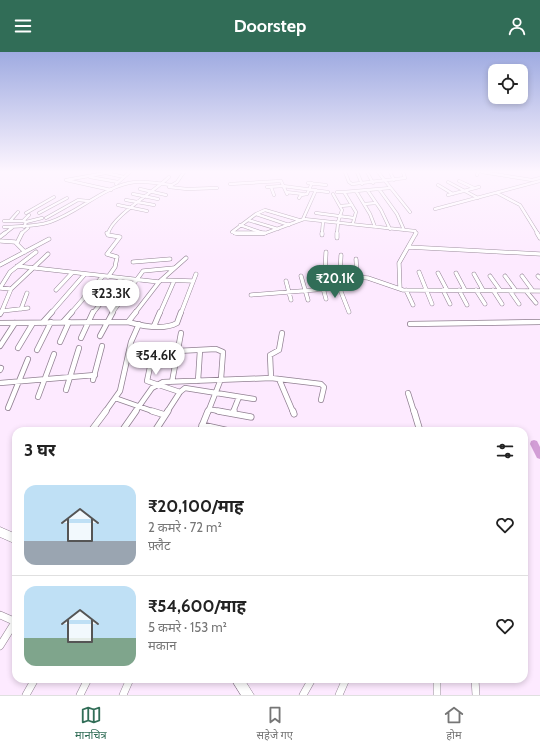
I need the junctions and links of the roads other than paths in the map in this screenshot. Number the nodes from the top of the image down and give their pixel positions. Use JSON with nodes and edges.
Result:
{"nodes":[{"id":1,"x":46,"y":202,"type":"edge"},
{"id":2,"x":61,"y":202,"type":"joint"},
{"id":3,"x":74,"y":202,"type":"edge"},
{"id":4,"x":86,"y":202,"type":"edge"},
{"id":5,"x":139,"y":202,"type":"joint"},
{"id":6,"x":310,"y":202,"type":"edge"},
{"id":7,"x":338,"y":202,"type":"edge"},
{"id":8,"x":350,"y":202,"type":"edge"},
{"id":9,"x":388,"y":202,"type":"edge"},
{"id":10,"x":402,"y":202,"type":"edge"},
{"id":11,"x":462,"y":202,"type":"edge"},
{"id":12,"x":514,"y":202,"type":"edge"},
{"id":13,"x":376,"y":203,"type":"joint"},
{"id":14,"x":70,"y":204,"type":"junction"},
{"id":15,"x":364,"y":204,"type":"joint"},
{"id":16,"x":118,"y":205,"type":"dead end"},
{"id":17,"x":154,"y":205,"type":"dead end"},
{"id":18,"x":352,"y":205,"type":"junction"},
{"id":19,"x":340,"y":206,"type":"junction"},
{"id":20,"x":131,"y":208,"type":"junction"},
{"id":21,"x":435,"y":209,"type":"dead end"},
{"id":22,"x":30,"y":211,"type":"junction"},
{"id":23,"x":147,"y":211,"type":"dead end"},
{"id":24,"x":18,"y":212,"type":"dead end"},
{"id":25,"x":410,"y":212,"type":"dead end"},
{"id":26,"x":39,"y":213,"type":"junction"},
{"id":27,"x":316,"y":213,"type":"dead end"},
{"id":28,"x":256,"y":214,"type":"junction"},
{"id":29,"x":341,"y":216,"type":"junction"},
{"id":30,"x":42,"y":218,"type":"dead end"},
{"id":31,"x":354,"y":218,"type":"junction"},
{"id":32,"x":248,"y":220,"type":"junction"},
{"id":33,"x":301,"y":220,"type":"junction"},
{"id":34,"x":4,"y":221,"type":"dead end"},
{"id":35,"x":10,"y":221,"type":"junction"},
{"id":36,"x":323,"y":221,"type":"junction"},
{"id":37,"x":25,"y":222,"type":"junction"},
{"id":38,"x":338,"y":222,"type":"junction"},
{"id":39,"x":353,"y":223,"type":"junction"},
{"id":40,"x":289,"y":224,"type":"junction"},
{"id":41,"x":240,"y":225,"type":"junction"},
{"id":42,"x":4,"y":227,"type":"dead end"},
{"id":43,"x":13,"y":227,"type":"junction"},
{"id":44,"x":375,"y":227,"type":"junction"},
{"id":45,"x":26,"y":228,"type":"junction"},
{"id":46,"x":278,"y":229,"type":"junction"},
{"id":47,"x":390,"y":229,"type":"junction"},
{"id":48,"x":404,"y":230,"type":"junction"},
{"id":49,"x":266,"y":234,"type":"junction"},
{"id":50,"x":322,"y":235,"type":"dead end"},
{"id":51,"x":0,"y":237,"type":"edge"},
{"id":52,"x":337,"y":238,"type":"dead end"},
{"id":53,"x":540,"y":238,"type":"edge"},
{"id":54,"x":49,"y":239,"type":"dead end"},
{"id":55,"x":2,"y":241,"type":"dead end"},
{"id":56,"x":16,"y":243,"type":"junction"},
{"id":57,"x":408,"y":247,"type":"junction"},
{"id":58,"x":25,"y":252,"type":"junction"},
{"id":59,"x":36,"y":252,"type":"dead end"},
{"id":60,"x":326,"y":252,"type":"dead end"},
{"id":61,"x":108,"y":253,"type":"junction"},
{"id":62,"x":48,"y":254,"type":"dead end"},
{"id":63,"x":117,"y":254,"type":"dead end"},
{"id":64,"x":540,"y":254,"type":"edge"},
{"id":65,"x":341,"y":255,"type":"dead end"},
{"id":66,"x":17,"y":256,"type":"junction"},
{"id":67,"x":186,"y":258,"type":"dead end"},
{"id":68,"x":356,"y":259,"type":"dead end"},
{"id":69,"x":24,"y":260,"type":"junction"},
{"id":70,"x":170,"y":260,"type":"dead end"},
{"id":71,"x":155,"y":261,"type":"junction"},
{"id":72,"x":133,"y":262,"type":"dead end"},
{"id":73,"x":0,"y":265,"type":"edge"},
{"id":74,"x":17,"y":266,"type":"junction"},
{"id":75,"x":35,"y":268,"type":"junction"},
{"id":76,"x":174,"y":268,"type":"junction"},
{"id":77,"x":155,"y":269,"type":"junction"},
{"id":78,"x":72,"y":272,"type":"junction"},
{"id":79,"x":419,"y":272,"type":"dead end"},
{"id":80,"x":310,"y":273,"type":"dead end"},
{"id":81,"x":438,"y":273,"type":"dead end"},
{"id":82,"x":456,"y":273,"type":"dead end"},
{"id":83,"x":85,"y":274,"type":"junction"},
{"id":84,"x":196,"y":274,"type":"dead end"},
{"id":85,"x":318,"y":274,"type":"junction"},
{"id":86,"x":325,"y":274,"type":"junction"},
{"id":87,"x":474,"y":274,"type":"dead end"},
{"id":88,"x":105,"y":276,"type":"junction"},
{"id":89,"x":301,"y":276,"type":"dead end"},
{"id":90,"x":340,"y":276,"type":"junction"},
{"id":91,"x":490,"y":276,"type":"dead end"},
{"id":92,"x":505,"y":276,"type":"dead end"},
{"id":93,"x":522,"y":276,"type":"dead end"},
{"id":94,"x":357,"y":277,"type":"junction"},
{"id":95,"x":121,"y":278,"type":"junction"},
{"id":96,"x":336,"y":279,"type":"dead end"},
{"id":97,"x":138,"y":280,"type":"junction"},
{"id":98,"x":160,"y":281,"type":"junction"},
{"id":99,"x":174,"y":281,"type":"junction"},
{"id":100,"x":286,"y":281,"type":"dead end"},
{"id":101,"x":193,"y":282,"type":"junction"},
{"id":102,"x":339,"y":288,"type":"junction"},
{"id":103,"x":11,"y":289,"type":"junction"},
{"id":104,"x":322,"y":289,"type":"junction"},
{"id":105,"x":56,"y":290,"type":"dead end"},
{"id":106,"x":305,"y":290,"type":"junction"},
{"id":107,"x":400,"y":290,"type":"junction"},
{"id":108,"x":406,"y":290,"type":"junction"},
{"id":109,"x":426,"y":290,"type":"junction"},
{"id":110,"x":445,"y":290,"type":"junction"},
{"id":111,"x":459,"y":290,"type":"junction"},
{"id":112,"x":465,"y":290,"type":"junction"},
{"id":113,"x":476,"y":290,"type":"junction"},
{"id":114,"x":483,"y":290,"type":"junction"},
{"id":115,"x":493,"y":290,"type":"junction"},
{"id":116,"x":500,"y":290,"type":"junction"},
{"id":117,"x":510,"y":290,"type":"junction"},
{"id":118,"x":516,"y":291,"type":"junction"},
{"id":119,"x":526,"y":291,"type":"junction"},
{"id":120,"x":533,"y":291,"type":"junction"},
{"id":121,"x":540,"y":291,"type":"edge"},
{"id":122,"x":288,"y":292,"type":"junction"},
{"id":123,"x":27,"y":293,"type":"dead end"},
{"id":124,"x":251,"y":295,"type":"dead end"},
{"id":125,"x":84,"y":297,"type":"junction"},
{"id":126,"x":326,"y":299,"type":"dead end"},
{"id":127,"x":102,"y":300,"type":"junction"},
{"id":128,"x":291,"y":300,"type":"dead end"},
{"id":129,"x":308,"y":300,"type":"dead end"},
{"id":130,"x":120,"y":303,"type":"junction"},
{"id":131,"x":432,"y":304,"type":"dead end"},
{"id":132,"x":450,"y":304,"type":"dead end"},
{"id":133,"x":485,"y":304,"type":"dead end"},
{"id":134,"x":502,"y":304,"type":"dead end"},
{"id":135,"x":519,"y":304,"type":"dead end"},
{"id":136,"x":536,"y":304,"type":"dead end"},
{"id":137,"x":413,"y":305,"type":"dead end"},
{"id":138,"x":467,"y":305,"type":"dead end"},
{"id":139,"x":28,"y":308,"type":"dead end"},
{"id":140,"x":21,"y":309,"type":"junction"},
{"id":141,"x":349,"y":312,"type":"dead end"},
{"id":142,"x":1,"y":313,"type":"edge"},
{"id":143,"x":52,"y":322,"type":"junction"},
{"id":144,"x":63,"y":322,"type":"junction"},
{"id":145,"x":69,"y":322,"type":"junction"},
{"id":146,"x":87,"y":322,"type":"junction"},
{"id":147,"x":106,"y":322,"type":"junction"},
{"id":148,"x":128,"y":322,"type":"junction"},
{"id":149,"x":540,"y":322,"type":"edge"},
{"id":150,"x":15,"y":323,"type":"junction"},
{"id":151,"x":33,"y":323,"type":"junction"},
{"id":152,"x":42,"y":323,"type":"junction"},
{"id":153,"x":0,"y":324,"type":"edge"},
{"id":154,"x":139,"y":324,"type":"junction"},
{"id":155,"x":410,"y":324,"type":"dead end"},
{"id":156,"x":154,"y":326,"type":"junction"},
{"id":157,"x":181,"y":333,"type":"dead end"},
{"id":158,"x":282,"y":333,"type":"dead end"},
{"id":159,"x":100,"y":336,"type":"dead end"},
{"id":160,"x":81,"y":338,"type":"dead end"},
{"id":161,"x":60,"y":342,"type":"dead end"},
{"id":162,"x":0,"y":346,"type":"edge"},
{"id":163,"x":102,"y":346,"type":"dead end"},
{"id":164,"x":18,"y":348,"type":"dead end"},
{"id":165,"x":79,"y":348,"type":"dead end"},
{"id":166,"x":154,"y":348,"type":"junction"},
{"id":167,"x":130,"y":349,"type":"junction"},
{"id":168,"x":178,"y":349,"type":"junction"},
{"id":169,"x":37,"y":350,"type":"dead end"},
{"id":170,"x":200,"y":350,"type":"junction"},
{"id":171,"x":54,"y":354,"type":"dead end"},
{"id":172,"x":28,"y":360,"type":"dead end"},
{"id":173,"x":95,"y":375,"type":"junction"},
{"id":174,"x":70,"y":377,"type":"junction"},
{"id":175,"x":271,"y":378,"type":"junction"},
{"id":176,"x":44,"y":379,"type":"junction"},
{"id":177,"x":279,"y":379,"type":"junction"},
{"id":178,"x":93,"y":380,"type":"dead end"},
{"id":179,"x":221,"y":380,"type":"junction"},
{"id":180,"x":18,"y":381,"type":"junction"},
{"id":181,"x":198,"y":381,"type":"junction"},
{"id":182,"x":172,"y":382,"type":"junction"},
{"id":183,"x":0,"y":383,"type":"edge"},
{"id":184,"x":155,"y":385,"type":"junction"},
{"id":185,"x":66,"y":390,"type":"dead end"},
{"id":186,"x":180,"y":392,"type":"junction"},
{"id":187,"x":215,"y":393,"type":"junction"},
{"id":188,"x":408,"y":393,"type":"dead end"},
{"id":189,"x":38,"y":397,"type":"dead end"},
{"id":190,"x":239,"y":397,"type":"junction"},
{"id":191,"x":115,"y":398,"type":"junction"},
{"id":192,"x":254,"y":399,"type":"dead end"},
{"id":193,"x":321,"y":400,"type":"dead end"},
{"id":194,"x":140,"y":407,"type":"junction"},
{"id":195,"x":8,"y":408,"type":"dead end"},
{"id":196,"x":209,"y":409,"type":"junction"},
{"id":197,"x":165,"y":414,"type":"junction"},
{"id":198,"x":233,"y":414,"type":"junction"},
{"id":199,"x":294,"y":414,"type":"dead end"},
{"id":200,"x":251,"y":417,"type":"dead end"},
{"id":201,"x":94,"y":427,"type":"edge"},
{"id":202,"x":125,"y":427,"type":"edge"},
{"id":203,"x":157,"y":427,"type":"edge"},
{"id":204,"x":201,"y":427,"type":"edge"},
{"id":205,"x":419,"y":427,"type":"edge"},
{"id":206,"x":0,"y":532,"type":"edge"},
{"id":207,"x":12,"y":537,"type":"edge"},
{"id":208,"x":0,"y":615,"type":"edge"},
{"id":209,"x":12,"y":620,"type":"edge"},
{"id":210,"x":12,"y":628,"type":"edge"},
{"id":211,"x":0,"y":646,"type":"edge"},
{"id":212,"x":33,"y":683,"type":"edge"},
{"id":213,"x":86,"y":683,"type":"edge"},
{"id":214,"x":128,"y":683,"type":"edge"},
{"id":215,"x":240,"y":683,"type":"edge"},
{"id":216,"x":310,"y":683,"type":"edge"},
{"id":217,"x":344,"y":683,"type":"edge"},
{"id":218,"x":438,"y":683,"type":"edge"},
{"id":219,"x":475,"y":683,"type":"edge"},
{"id":220,"x":26,"y":695,"type":"edge"},
{"id":221,"x":80,"y":695,"type":"edge"},
{"id":222,"x":123,"y":695,"type":"edge"},
{"id":223,"x":248,"y":695,"type":"edge"},
{"id":224,"x":303,"y":695,"type":"edge"},
{"id":225,"x":340,"y":695,"type":"edge"},
{"id":226,"x":437,"y":695,"type":"edge"},
{"id":227,"x":476,"y":695,"type":"edge"}],
"edges":[{"from":1,"to":22,"type":"street"},
{"from":2,"to":14,"type":"street"},
{"from":2,"to":26,"type":"street"},
{"from":3,"to":14,"type":"street"},
{"from":4,"to":45,"type":"street"},
{"from":5,"to":17,"type":"street"},
{"from":5,"to":20,"type":"street"},
{"from":6,"to":33,"type":"street"},
{"from":7,"to":19,"type":"street"},
{"from":8,"to":18,"type":"street"},
{"from":9,"to":48,"type":"street"},
{"from":10,"to":25,"type":"street"},
{"from":11,"to":21,"type":"street"},
{"from":12,"to":53,"type":"street"},
{"from":13,"to":15,"type":"street"},
{"from":13,"to":47,"type":"street"},
{"from":14,"to":26,"type":"street"},
{"from":15,"to":44,"type":"street"},
{"from":16,"to":20,"type":"street"},
{"from":18,"to":19,"type":"street"},
{"from":18,"to":31,"type":"street"},
{"from":19,"to":29,"type":"street"},
{"from":20,"to":23,"type":"street"},
{"from":20,"to":61,"type":"street"},
{"from":22,"to":26,"type":"street"},
{"from":22,"to":37,"type":"street"},
{"from":24,"to":35,"type":"street"},
{"from":27,"to":29,"type":"street"},
{"from":28,"to":32,"type":"street"},
{"from":28,"to":33,"type":"street"},
{"from":28,"to":40,"type":"street"},
{"from":29,"to":31,"type":"street"},
{"from":29,"to":38,"type":"street"},
{"from":30,"to":37,"type":"street"},
{"from":31,"to":39,"type":"street"},
{"from":32,"to":41,"type":"street"},
{"from":32,"to":46,"type":"street"},
{"from":33,"to":36,"type":"street"},
{"from":33,"to":40,"type":"street"},
{"from":34,"to":35,"type":"street"},
{"from":35,"to":37,"type":"street"},
{"from":36,"to":38,"type":"street"},
{"from":36,"to":50,"type":"street"},
{"from":37,"to":45,"type":"street"},
{"from":38,"to":39,"type":"street"},
{"from":38,"to":52,"type":"street"},
{"from":39,"to":44,"type":"street"},
{"from":40,"to":46,"type":"street"},
{"from":41,"to":49,"type":"street"},
{"from":41,"to":49,"type":"street"},
{"from":42,"to":43,"type":"street"},
{"from":43,"to":45,"type":"street"},
{"from":43,"to":51,"type":"street"},
{"from":44,"to":47,"type":"street"},
{"from":45,"to":56,"type":"street"},
{"from":46,"to":49,"type":"street"},
{"from":47,"to":48,"type":"street"},
{"from":48,"to":57,"type":"street"},
{"from":54,"to":58,"type":"street"},
{"from":55,"to":56,"type":"street"},
{"from":56,"to":58,"type":"street"},
{"from":57,"to":64,"type":"street"},
{"from":57,"to":107,"type":"street"},
{"from":58,"to":66,"type":"street"},
{"from":59,"to":69,"type":"street"},
{"from":60,"to":86,"type":"street"},
{"from":61,"to":63,"type":"street"},
{"from":61,"to":88,"type":"street"},
{"from":62,"to":75,"type":"street"},
{"from":65,"to":90,"type":"street"},
{"from":66,"to":69,"type":"street"},
{"from":66,"to":73,"type":"street"},
{"from":67,"to":76,"type":"street"},
{"from":68,"to":94,"type":"street"},
{"from":69,"to":74,"type":"street"},
{"from":70,"to":71,"type":"street"},
{"from":71,"to":72,"type":"street"},
{"from":71,"to":77,"type":"street"},
{"from":74,"to":75,"type":"street"},
{"from":74,"to":103,"type":"street"},
{"from":75,"to":78,"type":"street"},
{"from":75,"to":103,"type":"street"},
{"from":76,"to":77,"type":"street"},
{"from":76,"to":98,"type":"street"},
{"from":77,"to":97,"type":"street"},
{"from":78,"to":83,"type":"street"},
{"from":78,"to":105,"type":"street"},
{"from":79,"to":109,"type":"street"},
{"from":80,"to":85,"type":"street"},
{"from":81,"to":110,"type":"street"},
{"from":82,"to":112,"type":"street"},
{"from":83,"to":88,"type":"street"},
{"from":83,"to":152,"type":"street"},
{"from":84,"to":101,"type":"street"},
{"from":85,"to":86,"type":"street"},
{"from":85,"to":104,"type":"street"},
{"from":86,"to":90,"type":"street"},
{"from":87,"to":114,"type":"street"},
{"from":88,"to":95,"type":"street"},
{"from":88,"to":125,"type":"street"},
{"from":89,"to":106,"type":"street"},
{"from":90,"to":94,"type":"street"},
{"from":91,"to":116,"type":"street"},
{"from":92,"to":118,"type":"street"},
{"from":93,"to":120,"type":"street"},
{"from":94,"to":107,"type":"street"},
{"from":95,"to":97,"type":"street"},
{"from":95,"to":127,"type":"street"},
{"from":96,"to":102,"type":"street"},
{"from":97,"to":98,"type":"street"},
{"from":97,"to":130,"type":"street"},
{"from":98,"to":99,"type":"street"},
{"from":98,"to":148,"type":"street"},
{"from":99,"to":101,"type":"street"},
{"from":99,"to":156,"type":"street"},
{"from":100,"to":122,"type":"street"},
{"from":101,"to":156,"type":"street"},
{"from":102,"to":104,"type":"street"},
{"from":102,"to":141,"type":"street"},
{"from":103,"to":142,"type":"street"},
{"from":104,"to":106,"type":"street"},
{"from":104,"to":126,"type":"street"},
{"from":106,"to":122,"type":"street"},
{"from":106,"to":129,"type":"street"},
{"from":107,"to":108,"type":"street"},
{"from":108,"to":109,"type":"street"},
{"from":108,"to":137,"type":"street"},
{"from":109,"to":110,"type":"street"},
{"from":109,"to":131,"type":"street"},
{"from":110,"to":111,"type":"street"},
{"from":110,"to":132,"type":"street"},
{"from":111,"to":112,"type":"street"},
{"from":111,"to":138,"type":"street"},
{"from":112,"to":113,"type":"street"},
{"from":113,"to":114,"type":"street"},
{"from":113,"to":133,"type":"street"},
{"from":114,"to":115,"type":"street"},
{"from":115,"to":116,"type":"street"},
{"from":115,"to":134,"type":"street"},
{"from":116,"to":117,"type":"street"},
{"from":117,"to":118,"type":"street"},
{"from":117,"to":135,"type":"street"},
{"from":118,"to":119,"type":"street"},
{"from":119,"to":120,"type":"street"},
{"from":119,"to":136,"type":"street"},
{"from":120,"to":121,"type":"street"},
{"from":122,"to":124,"type":"street"},
{"from":122,"to":128,"type":"street"},
{"from":123,"to":140,"type":"street"},
{"from":125,"to":127,"type":"street"},
{"from":125,"to":144,"type":"street"},
{"from":127,"to":130,"type":"street"},
{"from":127,"to":146,"type":"street"},
{"from":130,"to":147,"type":"street"},
{"from":139,"to":140,"type":"street"},
{"from":140,"to":142,"type":"street"},
{"from":143,"to":144,"type":"street"},
{"from":143,"to":152,"type":"street"},
{"from":143,"to":169,"type":"street"},
{"from":144,"to":145,"type":"street"},
{"from":145,"to":146,"type":"street"},
{"from":145,"to":161,"type":"street"},
{"from":146,"to":147,"type":"street"},
{"from":146,"to":160,"type":"street"},
{"from":147,"to":148,"type":"street"},
{"from":147,"to":159,"type":"street"},
{"from":148,"to":154,"type":"street"},
{"from":149,"to":155,"type":"street"},
{"from":150,"to":151,"type":"street"},
{"from":150,"to":153,"type":"street"},
{"from":150,"to":162,"type":"street"},
{"from":151,"to":152,"type":"street"},
{"from":151,"to":164,"type":"street"},
{"from":154,"to":156,"type":"street"},
{"from":154,"to":167,"type":"street"},
{"from":157,"to":168,"type":"street"},
{"from":158,"to":175,"type":"street"},
{"from":163,"to":173,"type":"street"},
{"from":165,"to":174,"type":"street"},
{"from":166,"to":167,"type":"street"},
{"from":166,"to":168,"type":"street"},
{"from":166,"to":184,"type":"street"},
{"from":167,"to":191,"type":"street"},
{"from":168,"to":170,"type":"street"},
{"from":168,"to":182,"type":"street"},
{"from":170,"to":179,"type":"street"},
{"from":170,"to":181,"type":"street"},
{"from":171,"to":176,"type":"street"},
{"from":172,"to":180,"type":"street"},
{"from":173,"to":174,"type":"street"},
{"from":173,"to":178,"type":"street"},
{"from":174,"to":176,"type":"street"},
{"from":174,"to":185,"type":"street"},
{"from":175,"to":177,"type":"street"},
{"from":175,"to":179,"type":"street"},
{"from":176,"to":180,"type":"street"},
{"from":176,"to":189,"type":"street"},
{"from":177,"to":193,"type":"street"},
{"from":177,"to":199,"type":"street"},
{"from":179,"to":181,"type":"street"},
{"from":179,"to":187,"type":"street"},
{"from":180,"to":183,"type":"street"},
{"from":180,"to":195,"type":"street"},
{"from":181,"to":182,"type":"street"},
{"from":182,"to":184,"type":"street"},
{"from":184,"to":186,"type":"street"},
{"from":184,"to":194,"type":"street"},
{"from":186,"to":187,"type":"street"},
{"from":186,"to":197,"type":"street"},
{"from":187,"to":190,"type":"street"},
{"from":187,"to":196,"type":"street"},
{"from":188,"to":205,"type":"street"},
{"from":190,"to":192,"type":"street"},
{"from":190,"to":198,"type":"street"},
{"from":191,"to":194,"type":"street"},
{"from":191,"to":201,"type":"street"},
{"from":194,"to":197,"type":"street"},
{"from":194,"to":202,"type":"street"},
{"from":196,"to":198,"type":"street"},
{"from":196,"to":204,"type":"street"},
{"from":197,"to":203,"type":"street"},
{"from":198,"to":200,"type":"street"},
{"from":206,"to":207,"type":"street"},
{"from":208,"to":209,"type":"street"},
{"from":210,"to":211,"type":"street"},
{"from":212,"to":220,"type":"street"},
{"from":213,"to":221,"type":"street"},
{"from":214,"to":222,"type":"street"},
{"from":215,"to":223,"type":"street"},
{"from":216,"to":224,"type":"street"},
{"from":217,"to":225,"type":"street"},
{"from":218,"to":226,"type":"street"},
{"from":219,"to":227,"type":"street"}]}
